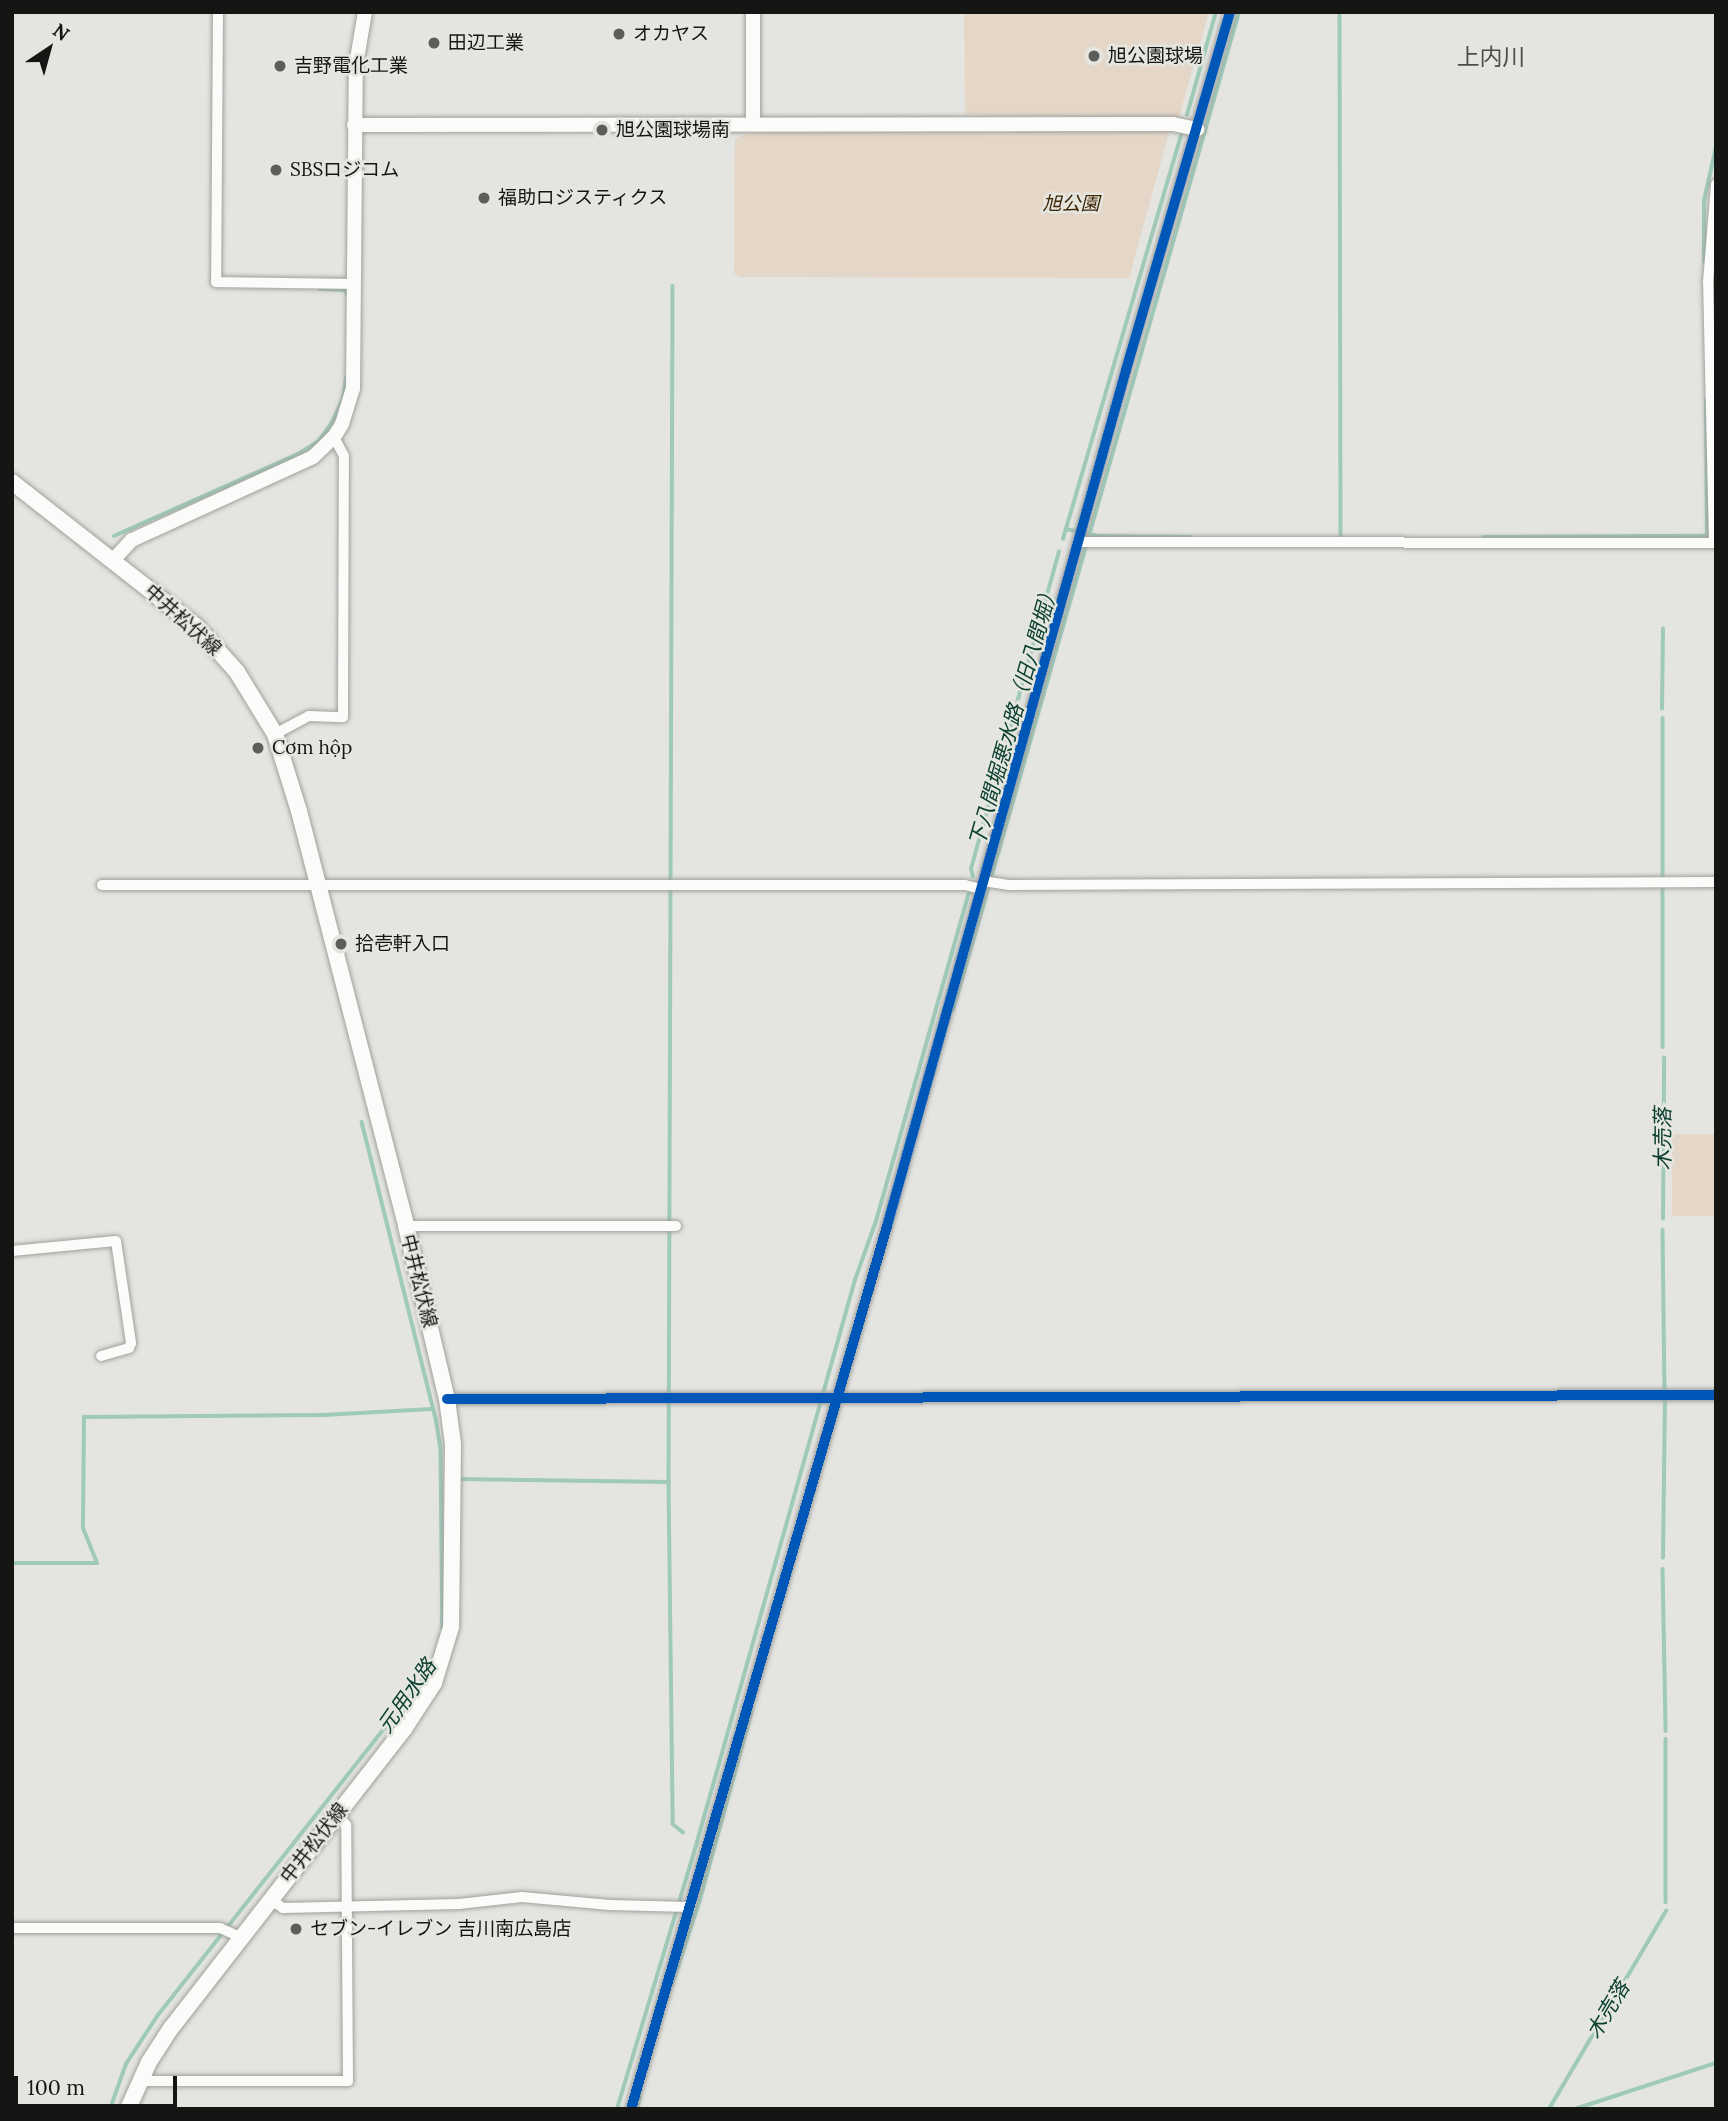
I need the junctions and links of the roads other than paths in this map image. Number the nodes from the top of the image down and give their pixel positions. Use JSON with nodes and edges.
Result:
{"nodes":[{"id":1,"x":218,"y":12,"type":"edge"},
{"id":2,"x":365,"y":12,"type":"edge"},
{"id":3,"x":753,"y":12,"type":"edge"},
{"id":4,"x":1230,"y":12,"type":"edge"},
{"id":5,"x":753,"y":123,"type":"junction"},
{"id":6,"x":354,"y":125,"type":"junction"},
{"id":7,"x":1197,"y":129,"type":"junction"},
{"id":8,"x":1716,"y":184,"type":"edge"},
{"id":9,"x":1714,"y":200,"type":"edge"},
{"id":10,"x":353,"y":284,"type":"junction"},
{"id":11,"x":334,"y":437,"type":"junction"},
{"id":12,"x":12,"y":482,"type":"edge"},
{"id":13,"x":1078,"y":542,"type":"junction"},
{"id":14,"x":1715,"y":543,"type":"edge"},
{"id":15,"x":114,"y":559,"type":"junction"},
{"id":16,"x":275,"y":734,"type":"junction"},
{"id":17,"x":1716,"y":882,"type":"edge"},
{"id":18,"x":102,"y":885,"type":"dead end"},
{"id":19,"x":986,"y":885,"type":"junction"},
{"id":20,"x":318,"y":886,"type":"junction"},
{"id":21,"x":406,"y":1226,"type":"junction"},
{"id":22,"x":676,"y":1226,"type":"dead end"},
{"id":23,"x":12,"y":1251,"type":"edge"},
{"id":24,"x":101,"y":1356,"type":"dead end"},
{"id":25,"x":1716,"y":1395,"type":"edge"},
{"id":26,"x":838,"y":1396,"type":"junction"},
{"id":27,"x":447,"y":1399,"type":"junction"},
{"id":28,"x":337,"y":1814,"type":"junction"},
{"id":29,"x":270,"y":1899,"type":"junction"},
{"id":30,"x":690,"y":1907,"type":"junction"},
{"id":31,"x":348,"y":1908,"type":"junction"},
{"id":32,"x":12,"y":1928,"type":"edge"},
{"id":33,"x":240,"y":1937,"type":"junction"},
{"id":34,"x":140,"y":2081,"type":"junction"},
{"id":35,"x":128,"y":2109,"type":"edge"},
{"id":36,"x":631,"y":2109,"type":"edge"}],
"edges":[{"from":1,"to":10,"type":"street"},
{"from":2,"to":6,"type":"street"},
{"from":3,"to":5,"type":"street"},
{"from":4,"to":7,"type":"street"},
{"from":5,"to":6,"type":"street"},
{"from":5,"to":7,"type":"street"},
{"from":6,"to":10,"type":"street"},
{"from":7,"to":13,"type":"street"},
{"from":8,"to":9,"type":"street"},
{"from":9,"to":14,"type":"street"},
{"from":10,"to":11,"type":"street"},
{"from":11,"to":15,"type":"street"},
{"from":11,"to":16,"type":"street"},
{"from":12,"to":15,"type":"main road","name":"中井松伏線"},
{"from":13,"to":14,"type":"street"},
{"from":13,"to":19,"type":"street"},
{"from":15,"to":16,"type":"main road","name":"中井松伏線"},
{"from":16,"to":20,"type":"main road","name":"中井松伏線"},
{"from":17,"to":19,"type":"street"},
{"from":18,"to":20,"type":"street"},
{"from":19,"to":20,"type":"street"},
{"from":19,"to":26,"type":"street"},
{"from":20,"to":21,"type":"main road","name":"中井松伏線"},
{"from":21,"to":22,"type":"street"},
{"from":21,"to":27,"type":"main road","name":"中井松伏線"},
{"from":23,"to":24,"type":"street"},
{"from":25,"to":26,"type":"street"},
{"from":26,"to":27,"type":"street"},
{"from":26,"to":30,"type":"street"},
{"from":27,"to":28,"type":"main road","name":"中井松伏線"},
{"from":28,"to":29,"type":"main road","name":"中井松伏線"},
{"from":28,"to":31,"type":"street"},
{"from":29,"to":31,"type":"street"},
{"from":29,"to":33,"type":"main road","name":"中井松伏線"},
{"from":30,"to":31,"type":"street"},
{"from":30,"to":36,"type":"street"},
{"from":31,"to":34,"type":"street"},
{"from":32,"to":33,"type":"street"},
{"from":33,"to":34,"type":"main road","name":"中井松伏線"},
{"from":34,"to":35,"type":"main road","name":"中井松伏線"}]}
